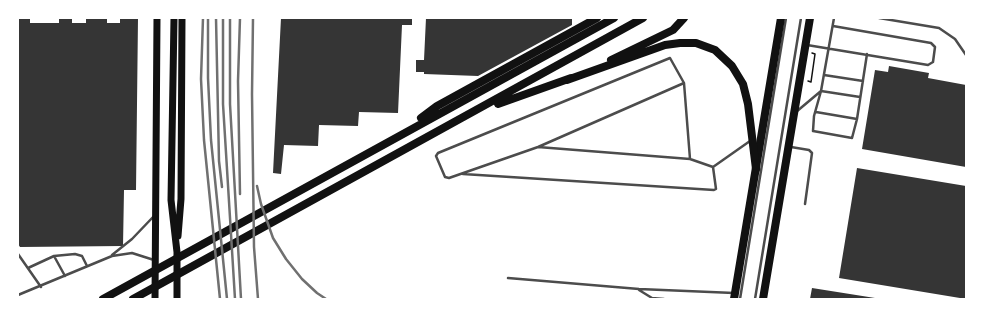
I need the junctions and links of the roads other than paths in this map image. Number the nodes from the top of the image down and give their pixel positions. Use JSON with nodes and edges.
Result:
{"nodes":[{"id":1,"x":157,"y":18,"type":"edge"},
{"id":2,"x":174,"y":18,"type":"edge"},
{"id":3,"x":182,"y":18,"type":"edge"},
{"id":4,"x":597,"y":18,"type":"edge"},
{"id":5,"x":614,"y":18,"type":"edge"},
{"id":6,"x":643,"y":18,"type":"edge"},
{"id":7,"x":684,"y":18,"type":"edge"},
{"id":8,"x":782,"y":18,"type":"edge"},
{"id":9,"x":786,"y":18,"type":"edge"},
{"id":10,"x":802,"y":18,"type":"edge"},
{"id":11,"x":810,"y":18,"type":"edge"},
{"id":12,"x":834,"y":18,"type":"edge"},
{"id":13,"x":879,"y":18,"type":"edge"},
{"id":14,"x":833,"y":26,"type":"junction"},
{"id":15,"x":806,"y":45,"type":"junction"},
{"id":16,"x":828,"y":48,"type":"junction"},
{"id":17,"x":867,"y":54,"type":"junction"},
{"id":18,"x":966,"y":55,"type":"edge"},
{"id":19,"x":824,"y":75,"type":"junction"},
{"id":20,"x":566,"y":80,"type":"junction"},
{"id":21,"x":863,"y":81,"type":"junction"},
{"id":22,"x":684,"y":83,"type":"junction"},
{"id":23,"x":821,"y":91,"type":"junction"},
{"id":24,"x":860,"y":97,"type":"junction"},
{"id":25,"x":480,"y":109,"type":"junction"},
{"id":26,"x":816,"y":112,"type":"junction"},
{"id":27,"x":794,"y":113,"type":"junction"},
{"id":28,"x":857,"y":119,"type":"junction"},
{"id":29,"x":398,"y":136,"type":"junction"},
{"id":30,"x":752,"y":140,"type":"junction"},
{"id":31,"x":538,"y":146,"type":"junction"},
{"id":32,"x":788,"y":146,"type":"junction"},
{"id":33,"x":690,"y":159,"type":"junction"},
{"id":34,"x":714,"y":167,"type":"junction"},
{"id":35,"x":756,"y":169,"type":"junction"},
{"id":36,"x":460,"y":174,"type":"junction"},
{"id":37,"x":805,"y":204,"type":"dead end"},
{"id":38,"x":155,"y":215,"type":"junction"},
{"id":39,"x":177,"y":252,"type":"junction"},
{"id":40,"x":18,"y":254,"type":"edge"},
{"id":41,"x":54,"y":256,"type":"junction"},
{"id":42,"x":112,"y":256,"type":"junction"},
{"id":43,"x":155,"y":260,"type":"junction"},
{"id":44,"x":87,"y":266,"type":"junction"},
{"id":45,"x":28,"y":268,"type":"junction"},
{"id":46,"x":65,"y":276,"type":"junction"},
{"id":47,"x":508,"y":278,"type":"dead end"},
{"id":48,"x":41,"y":286,"type":"junction"},
{"id":49,"x":638,"y":289,"type":"junction"},
{"id":50,"x":18,"y":295,"type":"edge"},
{"id":51,"x":736,"y":297,"type":"edge"},
{"id":52,"x":103,"y":299,"type":"edge"},
{"id":53,"x":133,"y":299,"type":"edge"},
{"id":54,"x":155,"y":299,"type":"edge"},
{"id":55,"x":177,"y":299,"type":"edge"},
{"id":56,"x":664,"y":299,"type":"edge"},
{"id":57,"x":755,"y":299,"type":"edge"},
{"id":58,"x":763,"y":299,"type":"edge"}],
"edges":[{"from":1,"to":38,"type":"main road"},
{"from":2,"to":39,"type":"main road"},
{"from":3,"to":39,"type":"main road"},
{"from":4,"to":29,"type":"main road"},
{"from":5,"to":29,"type":"main road"},
{"from":6,"to":25,"type":"main road"},
{"from":7,"to":20,"type":"main road"},
{"from":8,"to":35,"type":"main road"},
{"from":9,"to":51,"type":"lane"},
{"from":10,"to":57,"type":"lane"},
{"from":11,"to":15,"type":"main road"},
{"from":12,"to":14,"type":"lane"},
{"from":13,"to":18,"type":"lane"},
{"from":14,"to":16,"type":"lane"},
{"from":14,"to":17,"type":"lane"},
{"from":15,"to":16,"type":"lane"},
{"from":15,"to":27,"type":"main road"},
{"from":16,"to":17,"type":"lane"},
{"from":16,"to":19,"type":"lane"},
{"from":17,"to":21,"type":"lane"},
{"from":19,"to":21,"type":"lane"},
{"from":19,"to":23,"type":"lane"},
{"from":20,"to":25,"type":"main road"},
{"from":20,"to":30,"type":"main road"},
{"from":21,"to":24,"type":"lane"},
{"from":22,"to":31,"type":"lane"},
{"from":22,"to":33,"type":"lane"},
{"from":22,"to":36,"type":"lane"},
{"from":23,"to":24,"type":"lane"},
{"from":23,"to":26,"type":"lane"},
{"from":23,"to":27,"type":"lane"},
{"from":24,"to":28,"type":"lane"},
{"from":25,"to":53,"type":"main road"},
{"from":26,"to":28,"type":"lane"},
{"from":26,"to":28,"type":"lane"},
{"from":27,"to":32,"type":"main road"},
{"from":29,"to":52,"type":"main road"},
{"from":30,"to":34,"type":"lane"},
{"from":30,"to":35,"type":"main road"},
{"from":31,"to":33,"type":"lane"},
{"from":31,"to":36,"type":"lane"},
{"from":32,"to":37,"type":"lane"},
{"from":32,"to":58,"type":"main road"},
{"from":33,"to":34,"type":"lane"},
{"from":34,"to":36,"type":"lane"},
{"from":35,"to":51,"type":"main road"},
{"from":38,"to":42,"type":"lane"},
{"from":38,"to":43,"type":"main road"},
{"from":39,"to":55,"type":"main road"},
{"from":40,"to":45,"type":"lane"},
{"from":41,"to":44,"type":"lane"},
{"from":41,"to":45,"type":"lane"},
{"from":41,"to":46,"type":"lane"},
{"from":42,"to":43,"type":"lane"},
{"from":42,"to":44,"type":"lane"},
{"from":43,"to":54,"type":"main road"},
{"from":44,"to":46,"type":"lane"},
{"from":45,"to":48,"type":"lane"},
{"from":46,"to":48,"type":"lane"},
{"from":47,"to":49,"type":"lane"},
{"from":48,"to":50,"type":"lane"},
{"from":49,"to":51,"type":"lane"},
{"from":49,"to":56,"type":"lane"}]}
